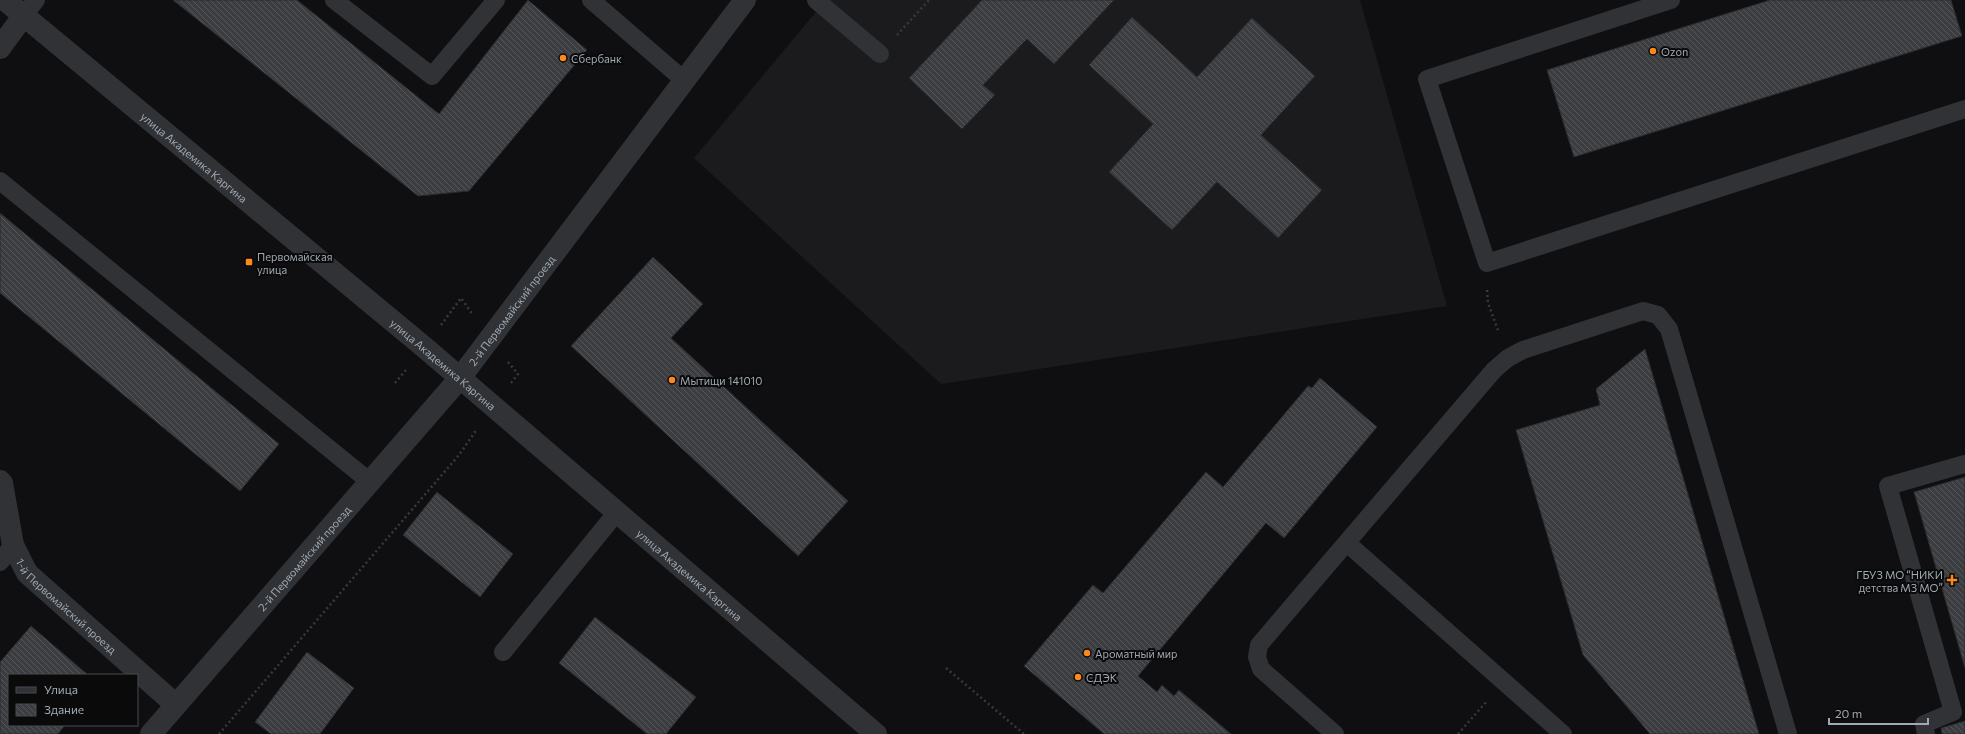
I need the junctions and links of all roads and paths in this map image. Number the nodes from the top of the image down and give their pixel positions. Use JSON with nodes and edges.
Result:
{"nodes":[{"id":1,"x":6,"y":0,"type":"edge"},
{"id":2,"x":334,"y":0,"type":"edge"},
{"id":3,"x":496,"y":0,"type":"edge"},
{"id":4,"x":591,"y":0,"type":"edge"},
{"id":5,"x":745,"y":0,"type":"edge"},
{"id":6,"x":816,"y":0,"type":"edge"},
{"id":7,"x":929,"y":0,"type":"edge"},
{"id":8,"x":1671,"y":0,"type":"edge"},
{"id":9,"x":30,"y":8,"type":"edge"},
{"id":10,"x":0,"y":48,"type":"edge"},
{"id":11,"x":880,"y":54,"type":"joint"},
{"id":12,"x":685,"y":81,"type":"junction"},
{"id":13,"x":1965,"y":109,"type":"edge"},
{"id":14,"x":0,"y":181,"type":"edge"},
{"id":15,"x":1487,"y":264,"type":"junction"},
{"id":16,"x":1508,"y":358,"type":"junction"},
{"id":17,"x":460,"y":378,"type":"junction"},
{"id":18,"x":459,"y":455,"type":"dead end"},
{"id":19,"x":1965,"y":464,"type":"edge"},
{"id":20,"x":0,"y":481,"type":"edge"},
{"id":21,"x":369,"y":482,"type":"junction"},
{"id":22,"x":617,"y":512,"type":"junction"},
{"id":23,"x":1347,"y":543,"type":"junction"},
{"id":24,"x":13,"y":545,"type":"junction"},
{"id":25,"x":0,"y":562,"type":"edge"},
{"id":26,"x":503,"y":652,"type":"dead end"},
{"id":27,"x":946,"y":668,"type":"dead end"},
{"id":28,"x":1504,"y":682,"type":"junction"},
{"id":29,"x":176,"y":705,"type":"junction"},
{"id":30,"x":151,"y":734,"type":"edge"},
{"id":31,"x":219,"y":734,"type":"edge"},
{"id":32,"x":876,"y":734,"type":"edge"},
{"id":33,"x":1024,"y":734,"type":"edge"},
{"id":34,"x":1335,"y":734,"type":"edge"},
{"id":35,"x":1458,"y":734,"type":"edge"},
{"id":36,"x":1563,"y":734,"type":"edge"},
{"id":37,"x":1788,"y":734,"type":"edge"},
{"id":38,"x":1926,"y":734,"type":"edge"}],
"edges":[{"from":1,"to":9,"type":"street","name":"улица Академика Каргина"},
{"from":2,"to":3,"type":"lane"},
{"from":4,"to":12,"type":"lane"},
{"from":5,"to":12,"type":"street","name":"2-й Первомайский проезд"},
{"from":6,"to":11,"type":"lane"},
{"from":7,"to":11,"type":"path"},
{"from":8,"to":15,"type":"lane"},
{"from":9,"to":10,"type":"street"},
{"from":9,"to":17,"type":"street","name":"улица Академика Каргина"},
{"from":12,"to":17,"type":"street","name":"2-й Первомайский проезд"},
{"from":13,"to":15,"type":"lane"},
{"from":14,"to":21,"type":"lane"},
{"from":15,"to":16,"type":"path"},
{"from":16,"to":23,"type":"lane"},
{"from":16,"to":37,"type":"lane"},
{"from":17,"to":21,"type":"street","name":"2-й Первомайский проезд"},
{"from":17,"to":22,"type":"street","name":"улица Академика Каргина"},
{"from":18,"to":31,"type":"path"},
{"from":19,"to":38,"type":"lane"},
{"from":20,"to":24,"type":"street","name":"1-й Первомайский проезд"},
{"from":21,"to":29,"type":"street","name":"2-й Первомайский проезд"},
{"from":22,"to":26,"type":"lane"},
{"from":22,"to":32,"type":"street","name":"улица Академика Каргина"},
{"from":23,"to":28,"type":"lane"},
{"from":23,"to":34,"type":"lane"},
{"from":24,"to":25,"type":"lane"},
{"from":24,"to":29,"type":"street","name":"1-й Первомайский проезд"},
{"from":27,"to":33,"type":"path"},
{"from":28,"to":35,"type":"path"},
{"from":28,"to":36,"type":"lane"},
{"from":29,"to":30,"type":"street","name":"2-й Первомайский проезд"}]}
